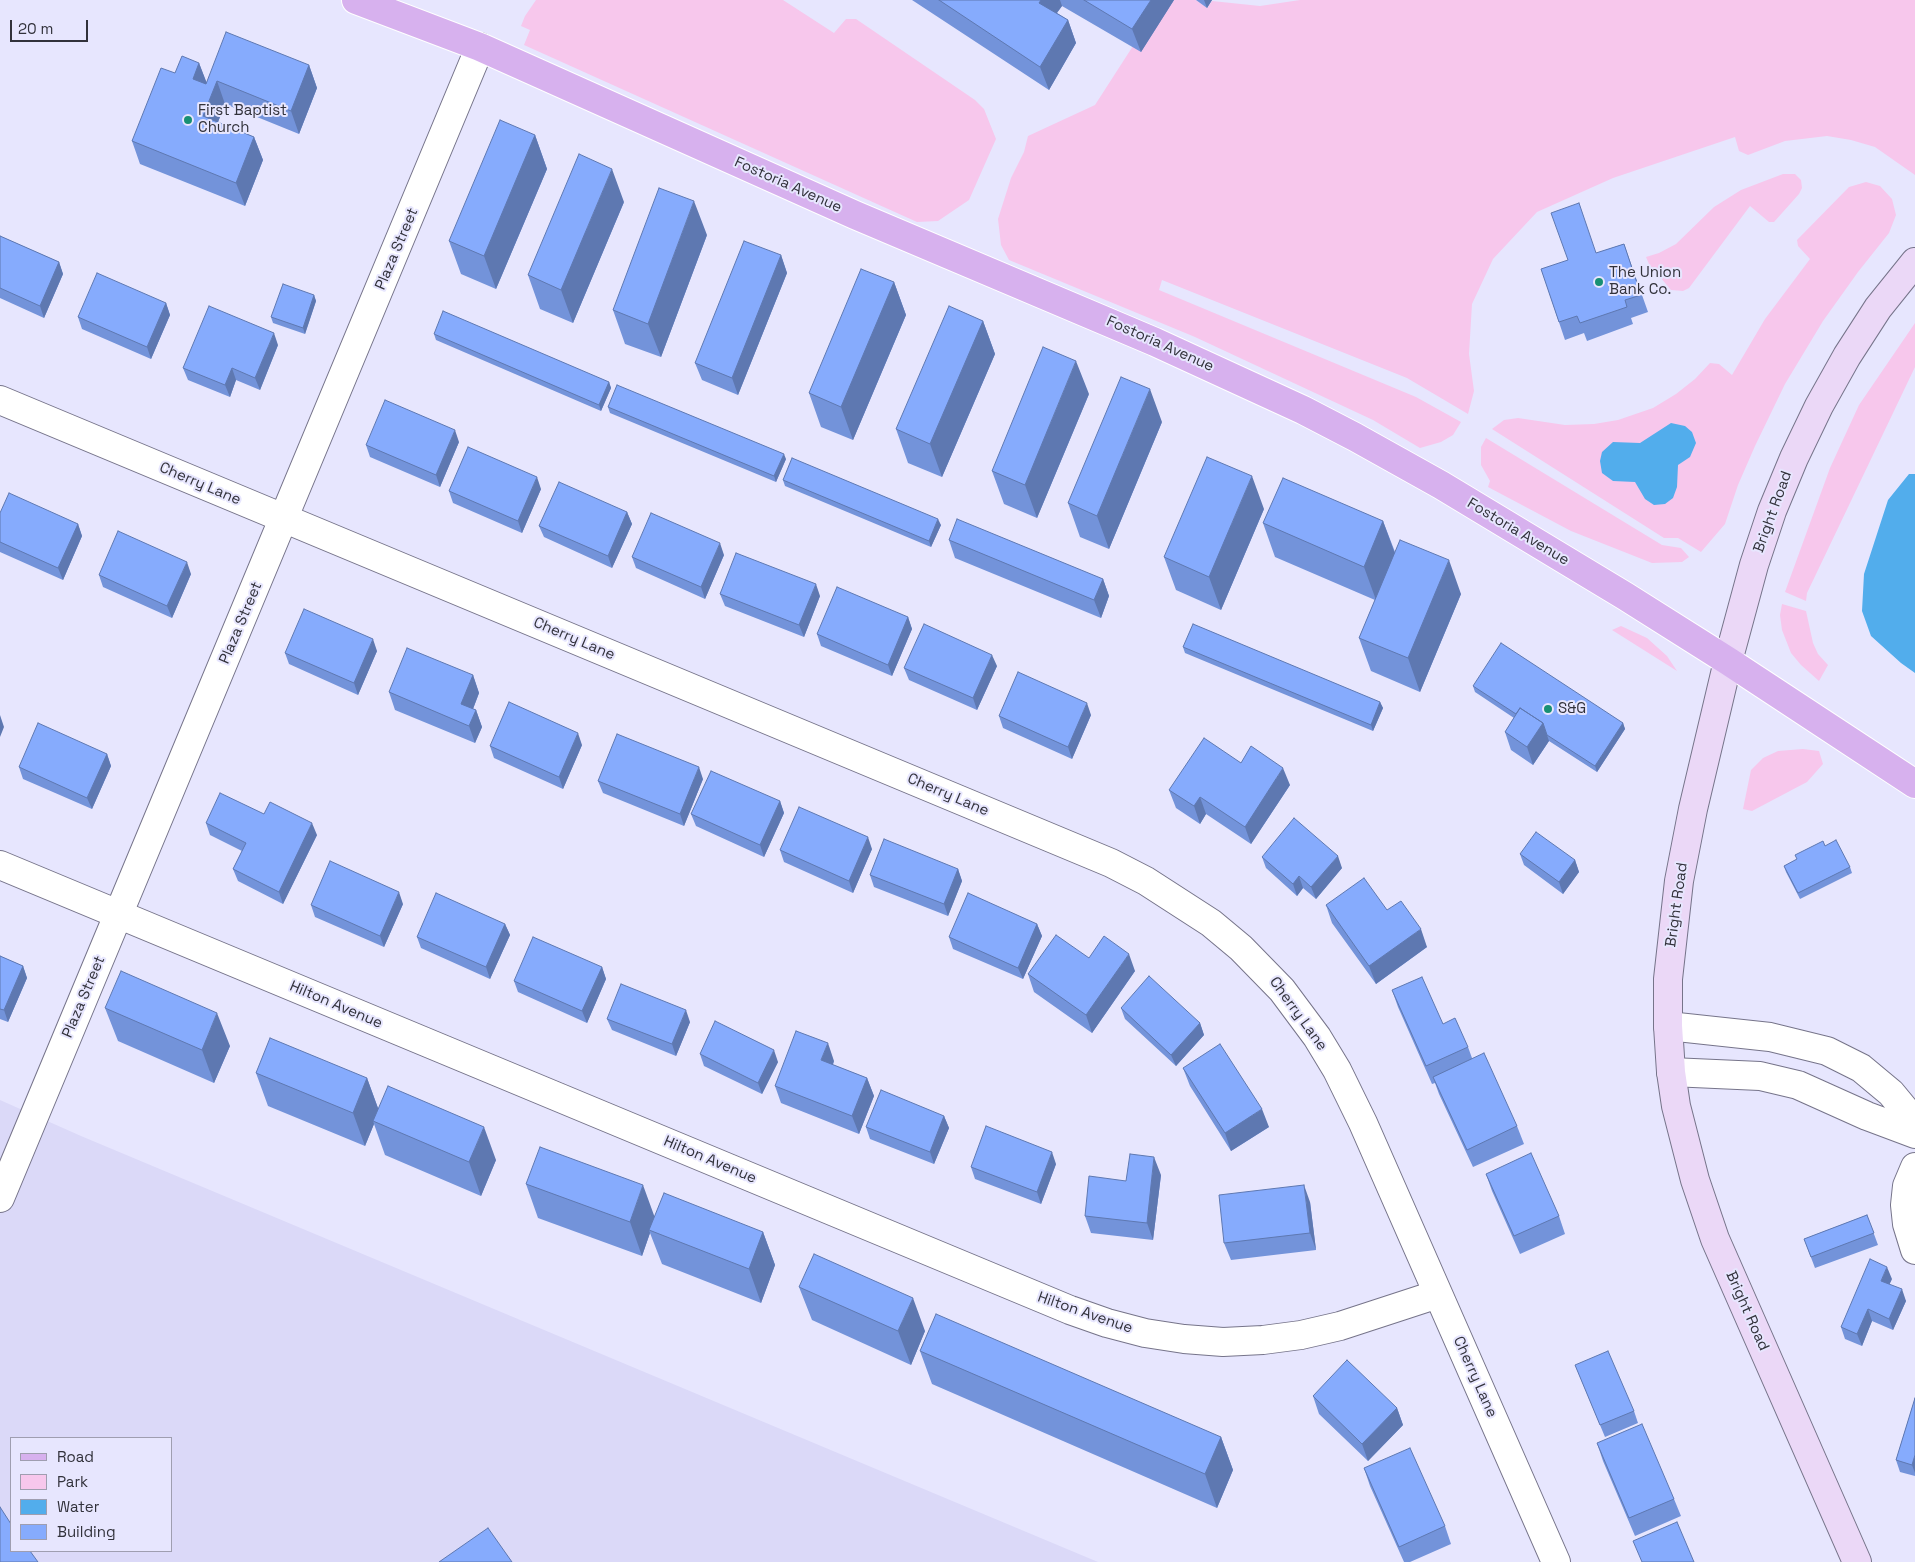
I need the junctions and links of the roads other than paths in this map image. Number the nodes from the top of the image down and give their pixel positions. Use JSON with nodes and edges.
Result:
{"nodes":[{"id":1,"x":356,"y":0,"type":"edge"},
{"id":2,"x":480,"y":47,"type":"junction"},
{"id":3,"x":1915,"y":262,"type":"edge"},
{"id":4,"x":0,"y":400,"type":"edge"},
{"id":5,"x":284,"y":519,"type":"junction"},
{"id":6,"x":1728,"y":661,"type":"junction"},
{"id":7,"x":1915,"y":784,"type":"edge"},
{"id":8,"x":0,"y":865,"type":"edge"},
{"id":9,"x":119,"y":914,"type":"junction"},
{"id":10,"x":1668,"y":1026,"type":"junction"},
{"id":11,"x":1671,"y":1072,"type":"junction"},
{"id":12,"x":1915,"y":1122,"type":"edge"},
{"id":13,"x":1915,"y":1134,"type":"edge"},
{"id":14,"x":1915,"y":1167,"type":"edge"},
{"id":15,"x":0,"y":1198,"type":"edge"},
{"id":16,"x":1915,"y":1250,"type":"edge"},
{"id":17,"x":1438,"y":1294,"type":"junction"},
{"id":18,"x":1556,"y":1562,"type":"edge"},
{"id":19,"x":1856,"y":1562,"type":"edge"}],
"edges":[{"from":1,"to":2,"type":"main road","name":"Fostoria Avenue"},
{"from":2,"to":5,"type":"street","name":"Plaza Street"},
{"from":2,"to":6,"type":"main road","name":"Fostoria Avenue"},
{"from":3,"to":6,"type":"main road","name":"Bright Road"},
{"from":4,"to":5,"type":"street","name":"Cherry Lane"},
{"from":5,"to":9,"type":"street","name":"Plaza Street"},
{"from":5,"to":17,"type":"street","name":"Cherry Lane"},
{"from":6,"to":7,"type":"main road","name":"Fostoria Avenue"},
{"from":6,"to":10,"type":"main road","name":"Bright Road"},
{"from":8,"to":9,"type":"street","name":"Hilton Avenue"},
{"from":9,"to":15,"type":"street","name":"Plaza Street"},
{"from":9,"to":17,"type":"street","name":"Hilton Avenue"},
{"from":10,"to":11,"type":"main road","name":"Bright Road"},
{"from":10,"to":12,"type":"street"},
{"from":11,"to":13,"type":"street"},
{"from":11,"to":19,"type":"main road","name":"Bright Road"},
{"from":14,"to":16,"type":"street"},
{"from":17,"to":18,"type":"street","name":"Cherry Lane"}]}
